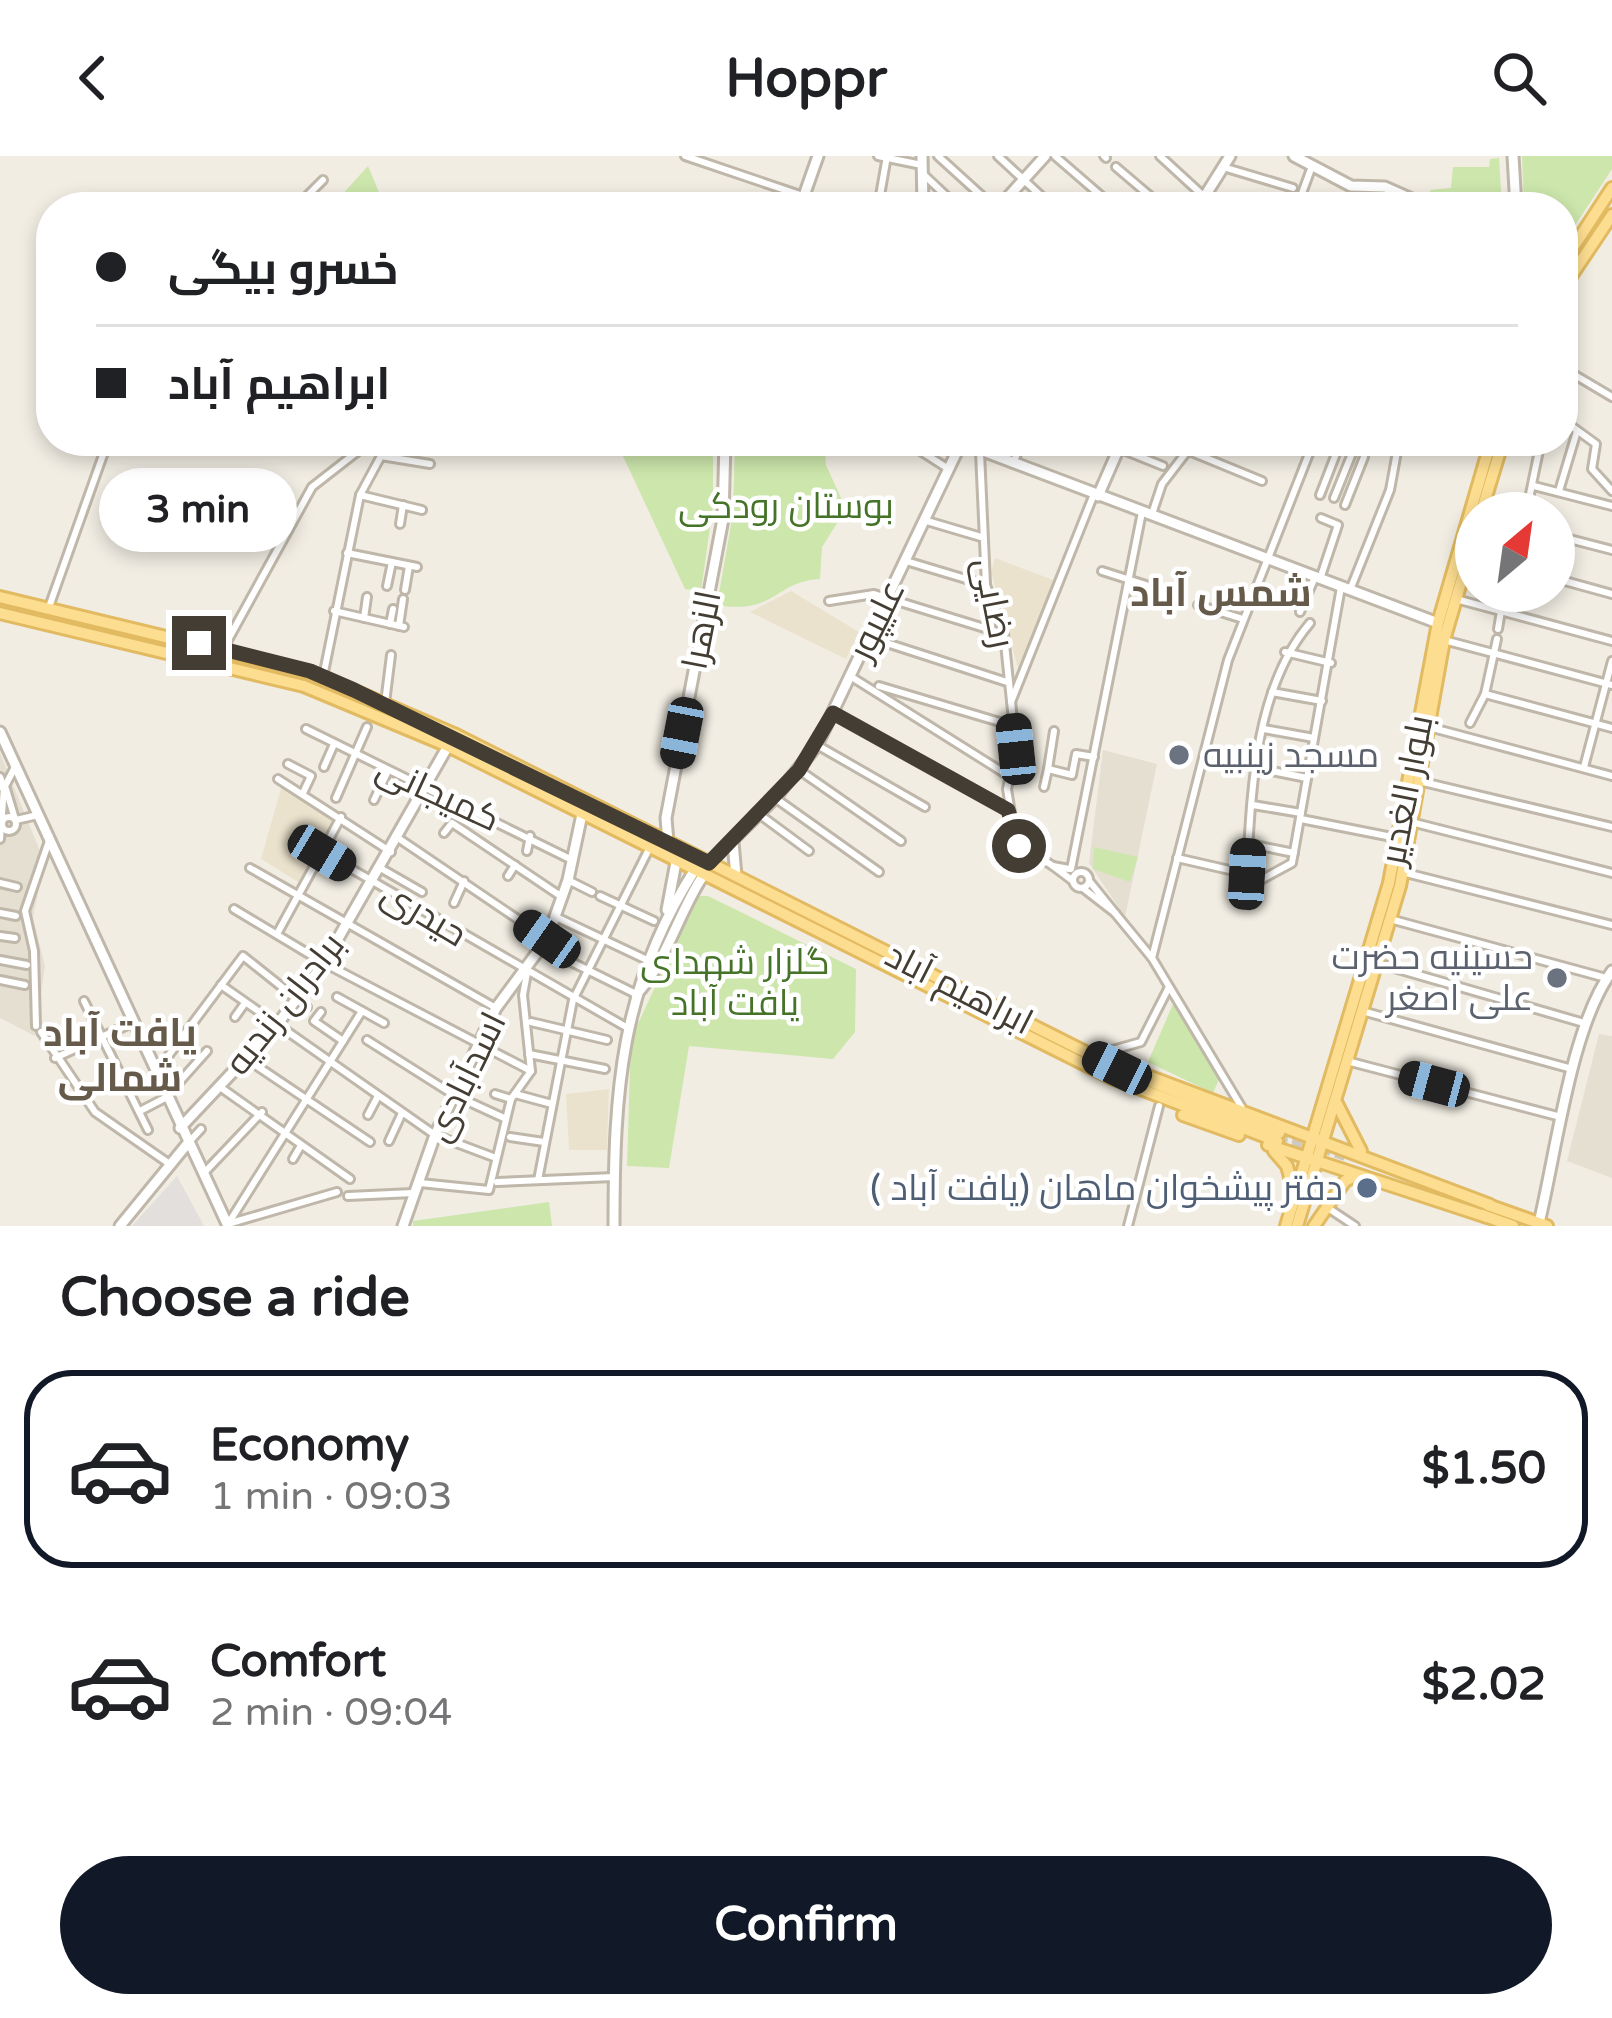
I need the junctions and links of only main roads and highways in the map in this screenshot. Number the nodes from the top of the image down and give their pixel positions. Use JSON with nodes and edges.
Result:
{"nodes":[{"id":1,"x":1612,"y":188,"type":"edge"},
{"id":2,"x":1612,"y":214,"type":"edge"},
{"id":3,"x":1578,"y":240,"type":"edge"},
{"id":4,"x":1578,"y":265,"type":"edge"},
{"id":5,"x":1487,"y":456,"type":"edge"},
{"id":6,"x":1498,"y":456,"type":"edge"},
{"id":7,"x":1487,"y":492,"type":"edge"},
{"id":8,"x":0,"y":597,"type":"edge"},
{"id":9,"x":1455,"y":602,"type":"edge"},
{"id":10,"x":0,"y":613,"type":"edge"},
{"id":11,"x":856,"y":937,"type":"junction"},
{"id":12,"x":850,"y":950,"type":"junction"},
{"id":13,"x":1114,"y":1073,"type":"junction"},
{"id":14,"x":1334,"y":1093,"type":"junction"},
{"id":15,"x":1294,"y":1130,"type":"junction"},
{"id":16,"x":1274,"y":1140,"type":"junction"},
{"id":17,"x":1324,"y":1141,"type":"junction"},
{"id":18,"x":1289,"y":1151,"type":"junction"},
{"id":19,"x":1369,"y":1157,"type":"junction"},
{"id":20,"x":1318,"y":1161,"type":"junction"},
{"id":21,"x":1349,"y":1162,"type":"tunnel mouth"},
{"id":22,"x":1361,"y":1175,"type":"junction"},
{"id":23,"x":1295,"y":1196,"type":"junction"},
{"id":24,"x":1488,"y":1211,"type":"junction"},
{"id":25,"x":1543,"y":1225,"type":"edge"},
{"id":26,"x":1286,"y":1226,"type":"edge"},
{"id":27,"x":1297,"y":1226,"type":"edge"},
{"id":28,"x":1313,"y":1226,"type":"edge"},
{"id":29,"x":1513,"y":1226,"type":"edge"}],
"edges":[{"from":1,"to":3,"type":"main road"},
{"from":2,"to":4,"type":"main road"},
{"from":5,"to":14,"type":"main road","name":"بلوار الغدیر"},
{"from":6,"to":7,"type":"main road"},
{"from":8,"to":11,"type":"main road","name":"ابراهیم آباد"},
{"from":9,"to":14,"type":"main road","name":"بلوار الغدیر"},
{"from":10,"to":12,"type":"main road","name":"ابراهیم آباد"},
{"from":11,"to":12,"type":"main road"},
{"from":11,"to":13,"type":"main road","name":"ابراهیم آباد"},
{"from":12,"to":13,"type":"main road","name":"ابراهیم آباد"},
{"from":13,"to":15,"type":"main road","name":"ابراهیم آباد"},
{"from":13,"to":16,"type":"main road","name":"ابراهیم آباد"},
{"from":13,"to":16,"type":"main road","name":"ابراهیم آباد"},
{"from":14,"to":17,"type":"main road","name":"بلوار الغدیر"},
{"from":14,"to":19,"type":"main road"},
{"from":15,"to":17,"type":"main road","name":"ابراهیم آباد"},
{"from":15,"to":18,"type":"main road"},
{"from":16,"to":18,"type":"main road","name":"ابراهیم آباد"},
{"from":16,"to":23,"type":"main road"},
{"from":17,"to":19,"type":"main road","name":"ابراهیم آباد"},
{"from":17,"to":20,"type":"main road","name":"بلوار الغدیر"},
{"from":18,"to":20,"type":"main road","name":"ابراهیم آباد"},
{"from":19,"to":24,"type":"main road","name":"ابراهیم آباد"},
{"from":20,"to":22,"type":"main road","name":"ابراهیم آباد"},
{"from":20,"to":23,"type":"main road"},
{"from":20,"to":27,"type":"main road"},
{"from":21,"to":24,"type":"main road"},
{"from":22,"to":24,"type":"main road","name":"ابراهیم آباد"},
{"from":22,"to":28,"type":"main road"},
{"from":23,"to":26,"type":"main road"},
{"from":24,"to":25,"type":"main road"},
{"from":24,"to":29,"type":"main road"}]}
